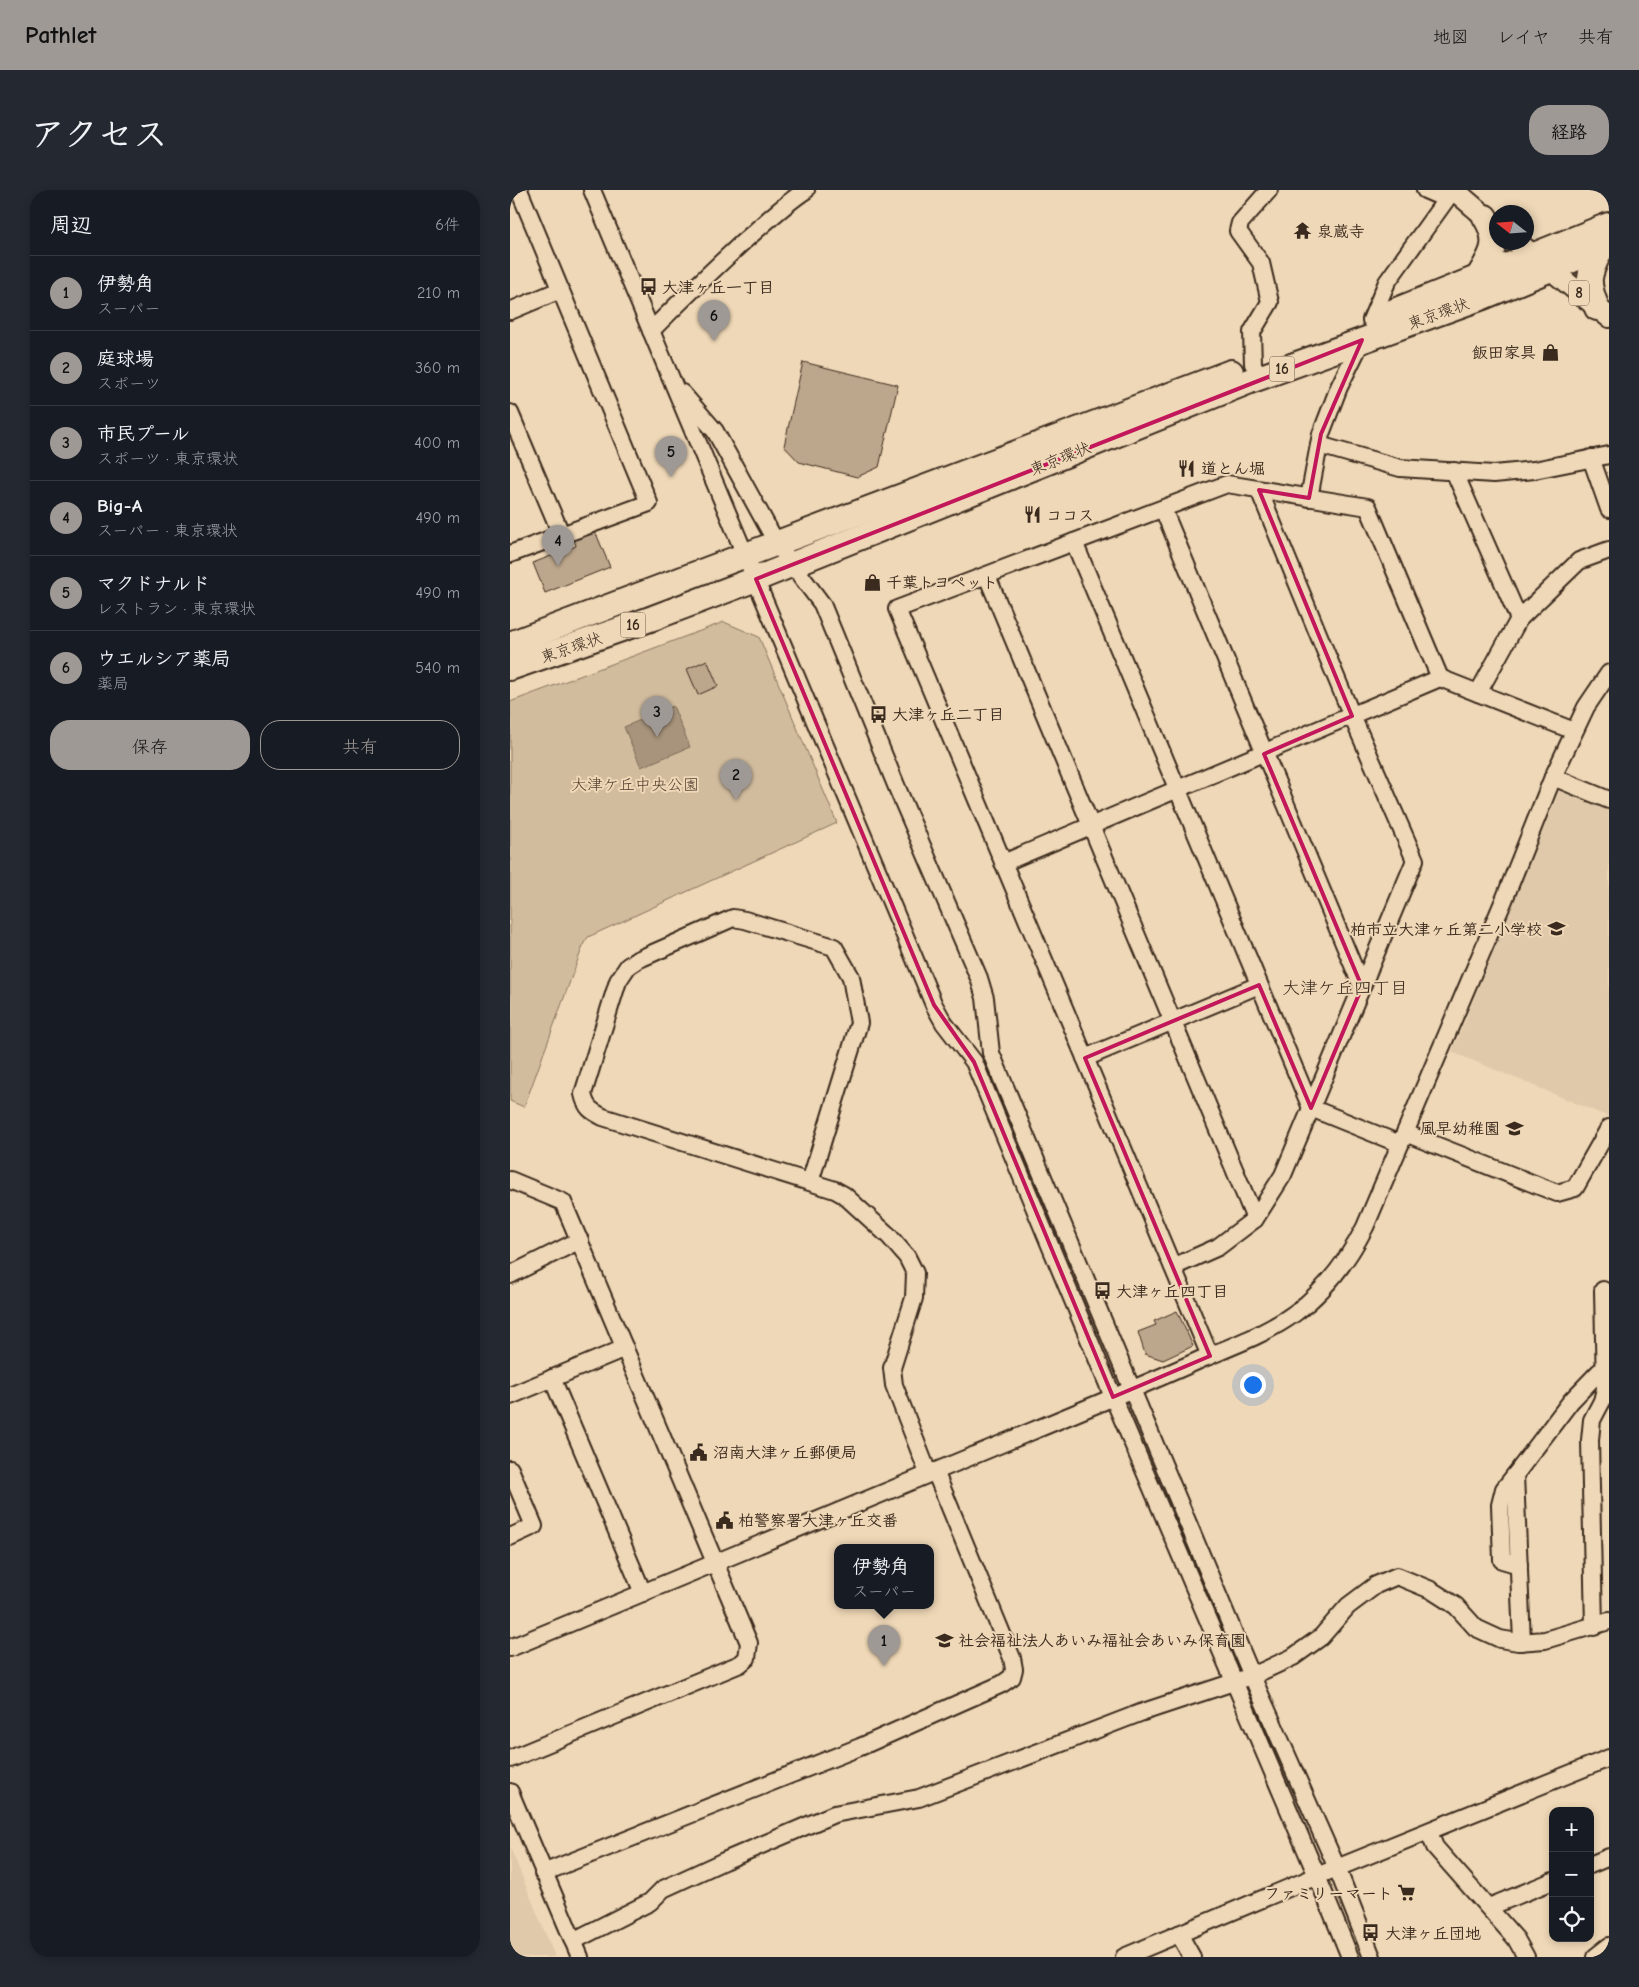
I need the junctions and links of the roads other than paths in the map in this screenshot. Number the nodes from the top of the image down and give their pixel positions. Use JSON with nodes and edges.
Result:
{"nodes":[{"id":1,"x":519,"y":190,"type":"edge"},
{"id":2,"x":592,"y":190,"type":"edge"},
{"id":3,"x":806,"y":190,"type":"edge"},
{"id":4,"x":1269,"y":190,"type":"edge"},
{"id":5,"x":1425,"y":190,"type":"edge"},
{"id":6,"x":1453,"y":192,"type":"edge"},
{"id":7,"x":1489,"y":219,"type":"edge"},
{"id":8,"x":1609,"y":224,"type":"edge"},
{"id":9,"x":1606,"y":246,"type":"edge"},
{"id":10,"x":1493,"y":250,"type":"edge"},
{"id":11,"x":1534,"y":256,"type":"edge"},
{"id":12,"x":1477,"y":279,"type":"junction"},
{"id":13,"x":560,"y":290,"type":"junction"},
{"id":14,"x":510,"y":311,"type":"edge"},
{"id":15,"x":1603,"y":313,"type":"edge"},
{"id":16,"x":1366,"y":330,"type":"junction"},
{"id":17,"x":651,"y":331,"type":"junction"},
{"id":18,"x":1253,"y":364,"type":"junction"},
{"id":19,"x":672,"y":382,"type":"junction"},
{"id":20,"x":510,"y":413,"type":"edge"},
{"id":21,"x":1319,"y":445,"type":"junction"},
{"id":22,"x":1609,"y":455,"type":"edge"},
{"id":23,"x":1591,"y":458,"type":"junction"},
{"id":24,"x":1454,"y":471,"type":"junction"},
{"id":25,"x":1259,"y":490,"type":"junction"},
{"id":26,"x":1309,"y":498,"type":"junction"},
{"id":27,"x":1163,"y":509,"type":"junction"},
{"id":28,"x":1609,"y":509,"type":"edge"},
{"id":29,"x":562,"y":536,"type":"junction"},
{"id":30,"x":1074,"y":542,"type":"junction"},
{"id":31,"x":777,"y":544,"type":"junction"},
{"id":32,"x":1609,"y":550,"type":"edge"},
{"id":33,"x":510,"y":554,"type":"edge"},
{"id":34,"x":746,"y":555,"type":"junction"},
{"id":35,"x":792,"y":565,"type":"junction"},
{"id":36,"x":987,"y":576,"type":"junction"},
{"id":37,"x":756,"y":579,"type":"junction"},
{"id":38,"x":1519,"y":619,"type":"junction"},
{"id":39,"x":510,"y":644,"type":"edge"},
{"id":40,"x":510,"y":668,"type":"edge"},
{"id":41,"x":1609,"y":673,"type":"edge"},
{"id":42,"x":1440,"y":678,"type":"junction"},
{"id":43,"x":1478,"y":693,"type":"junction"},
{"id":44,"x":1352,"y":716,"type":"junction"},
{"id":45,"x":1574,"y":731,"type":"junction"},
{"id":46,"x":1264,"y":754,"type":"junction"},
{"id":47,"x":1553,"y":777,"type":"junction"},
{"id":48,"x":1178,"y":790,"type":"junction"},
{"id":49,"x":1609,"y":800,"type":"edge"},
{"id":50,"x":1090,"y":825,"type":"junction"},
{"id":51,"x":1003,"y":863,"type":"junction"},
{"id":52,"x":1259,"y":985,"type":"junction"},
{"id":53,"x":1362,"y":987,"type":"junction"},
{"id":54,"x":1172,"y":1021,"type":"junction"},
{"id":55,"x":1085,"y":1058,"type":"junction"},
{"id":56,"x":1311,"y":1108,"type":"junction"},
{"id":57,"x":1609,"y":1128,"type":"edge"},
{"id":58,"x":1403,"y":1138,"type":"junction"},
{"id":59,"x":510,"y":1180,"type":"edge"},
{"id":60,"x":810,"y":1182,"type":"junction"},
{"id":61,"x":1255,"y":1219,"type":"junction"},
{"id":62,"x":580,"y":1240,"type":"junction"},
{"id":63,"x":1173,"y":1267,"type":"junction"},
{"id":64,"x":510,"y":1274,"type":"edge"},
{"id":65,"x":1603,"y":1290,"type":"dead end"},
{"id":66,"x":625,"y":1348,"type":"junction"},
{"id":67,"x":1210,"y":1356,"type":"junction"},
{"id":68,"x":1605,"y":1369,"type":"junction"},
{"id":69,"x":552,"y":1378,"type":"junction"},
{"id":70,"x":1132,"y":1390,"type":"junction"},
{"id":71,"x":510,"y":1396,"type":"edge"},
{"id":72,"x":1113,"y":1397,"type":"junction"},
{"id":73,"x":1571,"y":1401,"type":"junction"},
{"id":74,"x":1594,"y":1414,"type":"junction"},
{"id":75,"x":510,"y":1469,"type":"edge"},
{"id":76,"x":931,"y":1472,"type":"junction"},
{"id":77,"x":510,"y":1537,"type":"edge"},
{"id":78,"x":715,"y":1563,"type":"junction"},
{"id":79,"x":643,"y":1593,"type":"junction"},
{"id":80,"x":1601,"y":1624,"type":"edge"},
{"id":81,"x":1522,"y":1642,"type":"junction"},
{"id":82,"x":510,"y":1648,"type":"edge"},
{"id":83,"x":1252,"y":1676,"type":"junction"},
{"id":84,"x":1234,"y":1682,"type":"junction"},
{"id":85,"x":510,"y":1759,"type":"edge"},
{"id":86,"x":1608,"y":1761,"type":"edge"},
{"id":87,"x":510,"y":1792,"type":"edge"},
{"id":88,"x":1429,"y":1832,"type":"junction"},
{"id":89,"x":1609,"y":1857,"type":"edge"},
{"id":90,"x":1594,"y":1863,"type":"edge"},
{"id":91,"x":1337,"y":1868,"type":"junction"},
{"id":92,"x":543,"y":1873,"type":"junction"},
{"id":93,"x":1317,"y":1876,"type":"junction"},
{"id":94,"x":1549,"y":1882,"type":"edge"},
{"id":95,"x":1489,"y":1907,"type":"junction"},
{"id":96,"x":1180,"y":1934,"type":"junction"},
{"id":97,"x":573,"y":1941,"type":"junction"},
{"id":98,"x":1609,"y":1946,"type":"edge"},
{"id":99,"x":580,"y":1957,"type":"edge"},
{"id":100,"x":1124,"y":1957,"type":"edge"},
{"id":101,"x":1192,"y":1957,"type":"edge"},
{"id":102,"x":1350,"y":1957,"type":"edge"},
{"id":103,"x":1372,"y":1957,"type":"edge"},
{"id":104,"x":1526,"y":1957,"type":"edge"},
{"id":105,"x":1595,"y":1957,"type":"edge"}],
"edges":[{"from":1,"to":13,"type":"street"},
{"from":2,"to":17,"type":"street"},
{"from":3,"to":17,"type":"street"},
{"from":4,"to":18,"type":"street"},
{"from":5,"to":6,"type":"street"},
{"from":6,"to":7,"type":"main road"},
{"from":6,"to":16,"type":"street"},
{"from":8,"to":11,"type":"highway","name":"東京環状","number":"16"},
{"from":9,"to":11,"type":"highway","name":"東京環状","number":"16"},
{"from":9,"to":15,"type":"highway"},
{"from":10,"to":12,"type":"highway"},
{"from":11,"to":12,"type":"highway","name":"東京環状","number":"16"},
{"from":11,"to":15,"type":"main road","number":"8"},
{"from":11,"to":16,"type":"highway","name":"東京環状","number":"16"},
{"from":12,"to":16,"type":"highway","name":"東京環状","number":"16"},
{"from":13,"to":14,"type":"street"},
{"from":13,"to":29,"type":"street"},
{"from":16,"to":18,"type":"highway","name":"東京環状","number":"16"},
{"from":16,"to":21,"type":"street"},
{"from":16,"to":35,"type":"highway","name":"東京環状","number":"16"},
{"from":17,"to":19,"type":"street"},
{"from":18,"to":31,"type":"highway","name":"東京環状","number":"16"},
{"from":19,"to":31,"type":"street"},
{"from":19,"to":34,"type":"street"},
{"from":20,"to":29,"type":"street"},
{"from":21,"to":24,"type":"street"},
{"from":21,"to":26,"type":"street"},
{"from":22,"to":23,"type":"street"},
{"from":23,"to":24,"type":"street"},
{"from":23,"to":28,"type":"street"},
{"from":24,"to":38,"type":"street"},
{"from":25,"to":26,"type":"street"},
{"from":25,"to":27,"type":"street"},
{"from":25,"to":44,"type":"street"},
{"from":26,"to":42,"type":"street"},
{"from":27,"to":30,"type":"street"},
{"from":27,"to":46,"type":"street"},
{"from":29,"to":33,"type":"street"},
{"from":30,"to":36,"type":"street"},
{"from":30,"to":48,"type":"street"},
{"from":31,"to":34,"type":"highway","name":"東京環状","number":"16"},
{"from":31,"to":35,"type":"street"},
{"from":32,"to":38,"type":"street"},
{"from":34,"to":37,"type":"street"},
{"from":34,"to":39,"type":"highway","name":"東京環状","number":"16"},
{"from":35,"to":37,"type":"highway","name":"東京環状","number":"16"},
{"from":35,"to":70,"type":"street"},
{"from":36,"to":50,"type":"street"},
{"from":36,"to":51,"type":"street"},
{"from":37,"to":40,"type":"highway","name":"東京環状","number":"16"},
{"from":37,"to":72,"type":"street"},
{"from":38,"to":43,"type":"street"},
{"from":41,"to":45,"type":"street"},
{"from":42,"to":43,"type":"street"},
{"from":42,"to":44,"type":"street"},
{"from":43,"to":45,"type":"street"},
{"from":44,"to":46,"type":"street"},
{"from":44,"to":53,"type":"street"},
{"from":45,"to":47,"type":"street"},
{"from":46,"to":48,"type":"street"},
{"from":46,"to":53,"type":"street"},
{"from":47,"to":49,"type":"street"},
{"from":47,"to":58,"type":"street"},
{"from":48,"to":50,"type":"street"},
{"from":48,"to":52,"type":"street"},
{"from":50,"to":51,"type":"street"},
{"from":50,"to":54,"type":"street"},
{"from":51,"to":55,"type":"street"},
{"from":52,"to":54,"type":"street"},
{"from":52,"to":56,"type":"street"},
{"from":53,"to":56,"type":"street"},
{"from":54,"to":55,"type":"street"},
{"from":54,"to":61,"type":"street"},
{"from":55,"to":63,"type":"street"},
{"from":56,"to":58,"type":"street"},
{"from":56,"to":61,"type":"street"},
{"from":57,"to":58,"type":"street"},
{"from":58,"to":67,"type":"street"},
{"from":59,"to":62,"type":"street"},
{"from":60,"to":60,"type":"street"},
{"from":60,"to":76,"type":"street"},
{"from":61,"to":63,"type":"street"},
{"from":62,"to":64,"type":"street"},
{"from":62,"to":66,"type":"street"},
{"from":63,"to":67,"type":"street"},
{"from":65,"to":68,"type":"street"},
{"from":66,"to":69,"type":"street"},
{"from":66,"to":78,"type":"street"},
{"from":67,"to":70,"type":"street"},
{"from":68,"to":73,"type":"street"},
{"from":68,"to":74,"type":"street"},
{"from":69,"to":71,"type":"street"},
{"from":69,"to":79,"type":"street"},
{"from":70,"to":72,"type":"street"},
{"from":70,"to":83,"type":"street"},
{"from":72,"to":76,"type":"street"},
{"from":72,"to":84,"type":"street"},
{"from":73,"to":74,"type":"street"},
{"from":73,"to":81,"type":"street"},
{"from":74,"to":80,"type":"street"},
{"from":75,"to":77,"type":"street"},
{"from":76,"to":78,"type":"street"},
{"from":76,"to":92,"type":"street"},
{"from":78,"to":79,"type":"street"},
{"from":78,"to":85,"type":"street"},
{"from":79,"to":82,"type":"street"},
{"from":80,"to":81,"type":"street"},
{"from":81,"to":83,"type":"street"},
{"from":83,"to":84,"type":"street"},
{"from":83,"to":91,"type":"street"},
{"from":84,"to":93,"type":"street"},
{"from":84,"to":97,"type":"street"},
{"from":86,"to":88,"type":"street"},
{"from":87,"to":92,"type":"street"},
{"from":88,"to":91,"type":"street"},
{"from":88,"to":95,"type":"street"},
{"from":89,"to":90,"type":"street"},
{"from":91,"to":93,"type":"street"},
{"from":91,"to":103,"type":"street"},
{"from":92,"to":97,"type":"street"},
{"from":93,"to":96,"type":"street"},
{"from":93,"to":102,"type":"street"},
{"from":94,"to":95,"type":"street"},
{"from":95,"to":104,"type":"street"},
{"from":96,"to":100,"type":"street"},
{"from":96,"to":101,"type":"street"},
{"from":97,"to":99,"type":"street"},
{"from":98,"to":105,"type":"street"}]}
